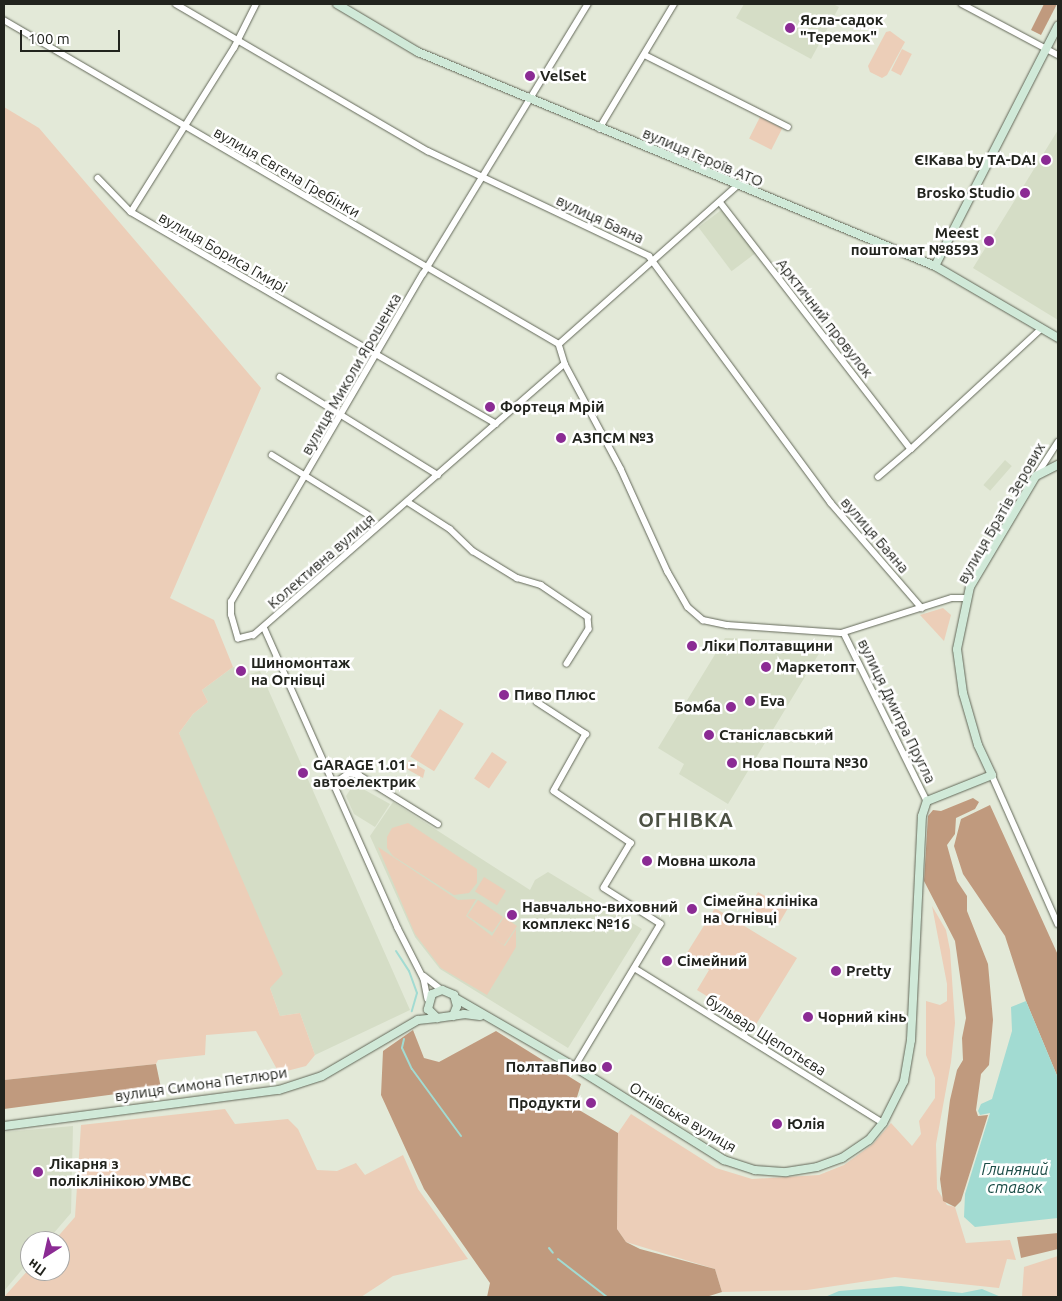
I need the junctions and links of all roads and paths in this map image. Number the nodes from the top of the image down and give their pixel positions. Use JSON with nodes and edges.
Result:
{"nodes":[{"id":1,"x":176,"y":4,"type":"edge"},
{"id":2,"x":256,"y":4,"type":"edge"},
{"id":3,"x":337,"y":4,"type":"edge"},
{"id":4,"x":588,"y":4,"type":"edge"},
{"id":5,"x":674,"y":4,"type":"edge"},
{"id":6,"x":962,"y":4,"type":"edge"},
{"id":7,"x":4,"y":20,"type":"edge"},
{"id":8,"x":1058,"y":26,"type":"edge"},
{"id":9,"x":237,"y":40,"type":"junction"},
{"id":10,"x":1047,"y":48,"type":"junction"},
{"id":11,"x":1058,"y":54,"type":"edge"},
{"id":12,"x":645,"y":55,"type":"junction"},
{"id":13,"x":528,"y":99,"type":"junction"},
{"id":14,"x":184,"y":126,"type":"junction"},
{"id":15,"x":788,"y":127,"type":"dead end"},
{"id":16,"x":599,"y":129,"type":"junction"},
{"id":17,"x":98,"y":178,"type":"dead end"},
{"id":18,"x":481,"y":178,"type":"junction"},
{"id":19,"x":737,"y":186,"type":"junction"},
{"id":20,"x":720,"y":202,"type":"junction"},
{"id":21,"x":131,"y":212,"type":"junction"},
{"id":22,"x":653,"y":260,"type":"junction"},
{"id":23,"x":935,"y":266,"type":"junction"},
{"id":24,"x":426,"y":269,"type":"junction"},
{"id":25,"x":1042,"y":328,"type":"junction"},
{"id":26,"x":1058,"y":338,"type":"edge"},
{"id":27,"x":559,"y":344,"type":"junction"},
{"id":28,"x":377,"y":356,"type":"junction"},
{"id":29,"x":565,"y":364,"type":"junction"},
{"id":30,"x":280,"y":377,"type":"dead end"},
{"id":31,"x":342,"y":416,"type":"junction"},
{"id":32,"x":496,"y":424,"type":"junction"},
{"id":33,"x":1058,"y":442,"type":"edge"},
{"id":34,"x":910,"y":449,"type":"junction"},
{"id":35,"x":272,"y":455,"type":"dead end"},
{"id":36,"x":1058,"y":465,"type":"edge"},
{"id":37,"x":438,"y":475,"type":"junction"},
{"id":38,"x":306,"y":476,"type":"junction"},
{"id":39,"x":1036,"y":476,"type":"junction"},
{"id":40,"x":878,"y":477,"type":"dead end"},
{"id":41,"x":408,"y":502,"type":"junction"},
{"id":42,"x":367,"y":514,"type":"dead end"},
{"id":43,"x":968,"y":598,"type":"junction"},
{"id":44,"x":922,"y":608,"type":"junction"},
{"id":45,"x":264,"y":626,"type":"junction"},
{"id":46,"x":844,"y":633,"type":"junction"},
{"id":47,"x":567,"y":664,"type":"dead end"},
{"id":48,"x":537,"y":702,"type":"dead end"},
{"id":49,"x":992,"y":775,"type":"junction"},
{"id":50,"x":334,"y":784,"type":"junction"},
{"id":51,"x":927,"y":801,"type":"junction"},
{"id":52,"x":438,"y":824,"type":"dead end"},
{"id":53,"x":1058,"y":924,"type":"edge"},
{"id":54,"x":636,"y":969,"type":"junction"},
{"id":55,"x":420,"y":971,"type":"junction"},
{"id":56,"x":442,"y":990,"type":"junction"},
{"id":57,"x":457,"y":999,"type":"junction"},
{"id":58,"x":428,"y":1002,"type":"junction"},
{"id":59,"x":453,"y":1016,"type":"junction"},
{"id":60,"x":437,"y":1018,"type":"junction"},
{"id":61,"x":418,"y":1020,"type":"junction"},
{"id":62,"x":502,"y":1025,"type":"junction"},
{"id":63,"x":575,"y":1067,"type":"junction"},
{"id":64,"x":883,"y":1123,"type":"junction"},
{"id":65,"x":4,"y":1126,"type":"edge"}],
"edges":[{"from":1,"to":9,"type":"street","name":"вулиця Баяна"},
{"from":2,"to":9,"type":"street"},
{"from":3,"to":13,"type":"street","name":"вулиця Героїв АТО"},
{"from":4,"to":13,"type":"street","name":"вулиця Миколи Ярошенка"},
{"from":5,"to":12,"type":"street"},
{"from":6,"to":10,"type":"street"},
{"from":7,"to":14,"type":"street","name":"вулиця Євгена Гребінки"},
{"from":8,"to":10,"type":"street"},
{"from":9,"to":14,"type":"street"},
{"from":9,"to":18,"type":"street","name":"вулиця Баяна"},
{"from":10,"to":11,"type":"street"},
{"from":10,"to":23,"type":"street"},
{"from":12,"to":15,"type":"street"},
{"from":12,"to":16,"type":"street"},
{"from":13,"to":16,"type":"street","name":"вулиця Героїв АТО"},
{"from":13,"to":18,"type":"street","name":"вулиця Миколи Ярошенка"},
{"from":14,"to":21,"type":"street"},
{"from":14,"to":24,"type":"street","name":"вулиця Євгена Гребінки"},
{"from":16,"to":19,"type":"street","name":"вулиця Героїв АТО"},
{"from":17,"to":21,"type":"street","name":"вулиця Бориса Гмирі"},
{"from":18,"to":22,"type":"street","name":"вулиця Баяна"},
{"from":18,"to":24,"type":"street","name":"вулиця Миколи Ярошенка"},
{"from":19,"to":20,"type":"street"},
{"from":19,"to":23,"type":"street","name":"вулиця Героїв АТО"},
{"from":20,"to":22,"type":"street"},
{"from":20,"to":34,"type":"street","name":"Арктичний провулок"},
{"from":21,"to":28,"type":"street","name":"вулиця Бориса Гмирі"},
{"from":22,"to":27,"type":"street"},
{"from":22,"to":44,"type":"street","name":"вулиця Баяна"},
{"from":23,"to":25,"type":"street","name":"вулиця Героїв АТО"},
{"from":24,"to":27,"type":"street","name":"вулиця Євгена Гребінки"},
{"from":24,"to":28,"type":"street","name":"вулиця Миколи Ярошенка"},
{"from":25,"to":26,"type":"street","name":"вулиця Героїв АТО"},
{"from":25,"to":34,"type":"street"},
{"from":27,"to":29,"type":"street","name":"вулиця Дмитра Пругла"},
{"from":28,"to":31,"type":"street","name":"вулиця Миколи Ярошенка"},
{"from":28,"to":32,"type":"street","name":"вулиця Бориса Гмирі"},
{"from":29,"to":32,"type":"street","name":"Колективна вулиця"},
{"from":29,"to":46,"type":"street","name":"вулиця Дмитра Пругла"},
{"from":30,"to":31,"type":"street"},
{"from":31,"to":37,"type":"street"},
{"from":31,"to":38,"type":"street","name":"вулиця Миколи Ярошенка"},
{"from":32,"to":37,"type":"street","name":"Колективна вулиця"},
{"from":33,"to":39,"type":"street","name":"вулиця Братів Зерових"},
{"from":34,"to":40,"type":"street"},
{"from":35,"to":38,"type":"street"},
{"from":36,"to":39,"type":"street"},
{"from":37,"to":41,"type":"street","name":"Колективна вулиця"},
{"from":38,"to":42,"type":"street"},
{"from":38,"to":45,"type":"street","name":"вулиця Миколи Ярошенка"},
{"from":39,"to":43,"type":"street","name":"вулиця Братів Зерових"},
{"from":41,"to":45,"type":"street","name":"Колективна вулиця"},
{"from":41,"to":47,"type":"street"},
{"from":43,"to":44,"type":"street","name":"вулиця Дмитра Пругла"},
{"from":43,"to":49,"type":"street","name":"вулиця Братів Зерових"},
{"from":44,"to":46,"type":"street","name":"вулиця Дмитра Пругла"},
{"from":45,"to":50,"type":"street","name":"Колективна вулиця"},
{"from":46,"to":51,"type":"street","name":"вулиця Дмитра Пругла"},
{"from":48,"to":54,"type":"street"},
{"from":49,"to":51,"type":"street"},
{"from":49,"to":53,"type":"street"},
{"from":50,"to":52,"type":"street"},
{"from":50,"to":55,"type":"street","name":"Колективна вулиця"},
{"from":51,"to":64,"type":"street","name":"Огнівська вулиця"},
{"from":54,"to":63,"type":"street"},
{"from":54,"to":64,"type":"street","name":"бульвар Щепотьєва"},
{"from":55,"to":56,"type":"street","name":"Колективна вулиця"},
{"from":55,"to":58,"type":"street","name":"Колективна вулиця"},
{"from":56,"to":57,"type":"street","name":"Огнівська вулиця"},
{"from":56,"to":58,"type":"street"},
{"from":57,"to":59,"type":"street"},
{"from":57,"to":62,"type":"street","name":"Огнівська вулиця"},
{"from":58,"to":60,"type":"street"},
{"from":58,"to":61,"type":"street","name":"вулиця Симона Петлюри"},
{"from":59,"to":60,"type":"street","name":"Огнівська вулиця"},
{"from":59,"to":62,"type":"street","name":"Огнівська вулиця"},
{"from":60,"to":61,"type":"street","name":"вулиця Симона Петлюри"},
{"from":61,"to":65,"type":"street","name":"вулиця Симона Петлюри"},
{"from":62,"to":63,"type":"street","name":"Огнівська вулиця"},
{"from":63,"to":64,"type":"street","name":"Огнівська вулиця"}]}
